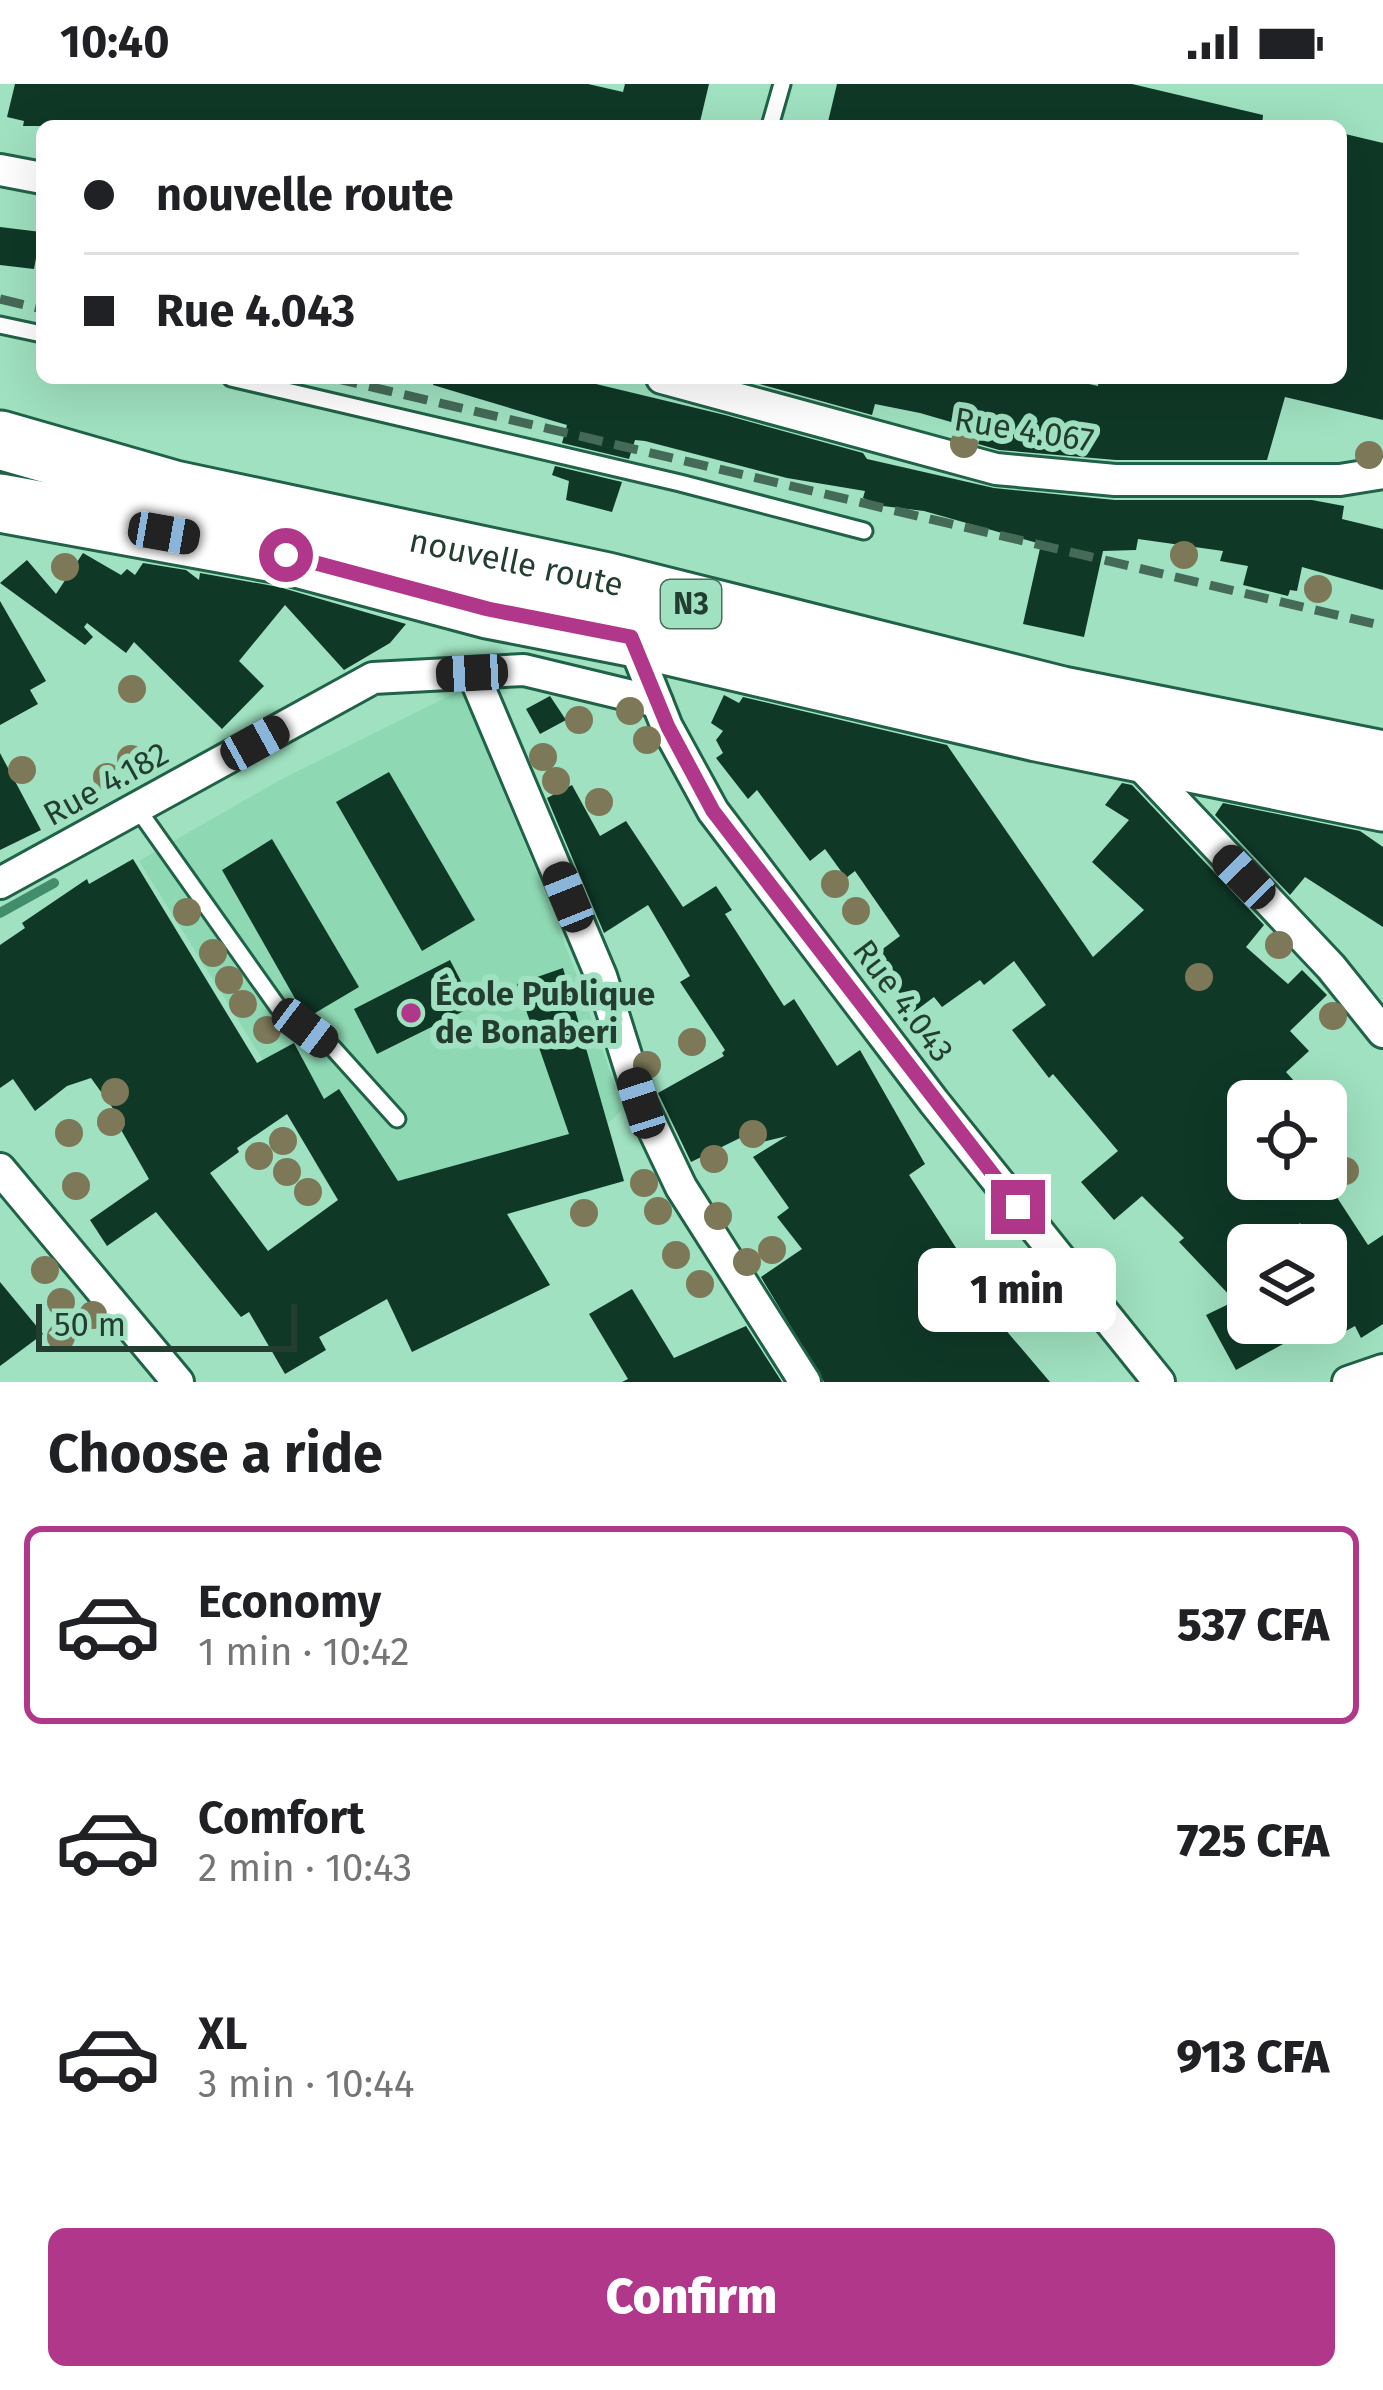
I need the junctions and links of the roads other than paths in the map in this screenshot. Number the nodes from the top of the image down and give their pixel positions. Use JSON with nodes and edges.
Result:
{"nodes":[{"id":1,"x":782,"y":84,"type":"edge"},
{"id":2,"x":772,"y":120,"type":"edge"},
{"id":3,"x":0,"y":170,"type":"edge"},
{"id":4,"x":36,"y":177,"type":"edge"},
{"id":5,"x":0,"y":325,"type":"edge"},
{"id":6,"x":36,"y":333,"type":"edge"},
{"id":7,"x":257,"y":384,"type":"edge"},
{"id":8,"x":698,"y":384,"type":"edge"},
{"id":9,"x":0,"y":440,"type":"edge"},
{"id":10,"x":1383,"y":473,"type":"edge"},
{"id":11,"x":0,"y":503,"type":"edge"},
{"id":12,"x":864,"y":531,"type":"dead end"},
{"id":13,"x":631,"y":637,"type":"junction"},
{"id":14,"x":472,"y":673,"type":"junction"},
{"id":15,"x":657,"y":702,"type":"junction"},
{"id":16,"x":1126,"y":750,"type":"junction"},
{"id":17,"x":1383,"y":760,"type":"edge"},
{"id":18,"x":1383,"y":802,"type":"edge"},
{"id":19,"x":137,"y":808,"type":"junction"},
{"id":20,"x":0,"y":884,"type":"edge"},
{"id":21,"x":1383,"y":1032,"type":"edge"},
{"id":22,"x":397,"y":1119,"type":"dead end"},
{"id":23,"x":0,"y":1169,"type":"edge"},
{"id":24,"x":1383,"y":1370,"type":"edge"},
{"id":25,"x":178,"y":1382,"type":"edge"},
{"id":26,"x":805,"y":1382,"type":"edge"},
{"id":27,"x":1159,"y":1382,"type":"edge"},
{"id":28,"x":1348,"y":1382,"type":"edge"}],
"edges":[{"from":1,"to":2,"type":"lane"},
{"from":3,"to":4,"type":"street"},
{"from":5,"to":6,"type":"lane"},
{"from":7,"to":12,"type":"lane"},
{"from":8,"to":10,"type":"street","name":"Rue 4.067"},
{"from":9,"to":17,"type":"highway","name":"nouvelle route","number":"N3"},
{"from":11,"to":13,"type":"highway","name":"nouvelle route","number":"N3"},
{"from":13,"to":15,"type":"street","name":"Rue 4.043"},
{"from":13,"to":16,"type":"highway","name":"nouvelle route","number":"N3"},
{"from":14,"to":15,"type":"street","name":"Rue 4.182"},
{"from":14,"to":19,"type":"street","name":"Rue 4.182"},
{"from":14,"to":26,"type":"street"},
{"from":15,"to":27,"type":"street","name":"Rue 4.043"},
{"from":16,"to":18,"type":"highway","name":"nouvelle route","number":"N3"},
{"from":16,"to":21,"type":"street"},
{"from":19,"to":20,"type":"street","name":"Rue 4.182"},
{"from":19,"to":22,"type":"lane"},
{"from":23,"to":25,"type":"street"},
{"from":24,"to":28,"type":"street"}]}
